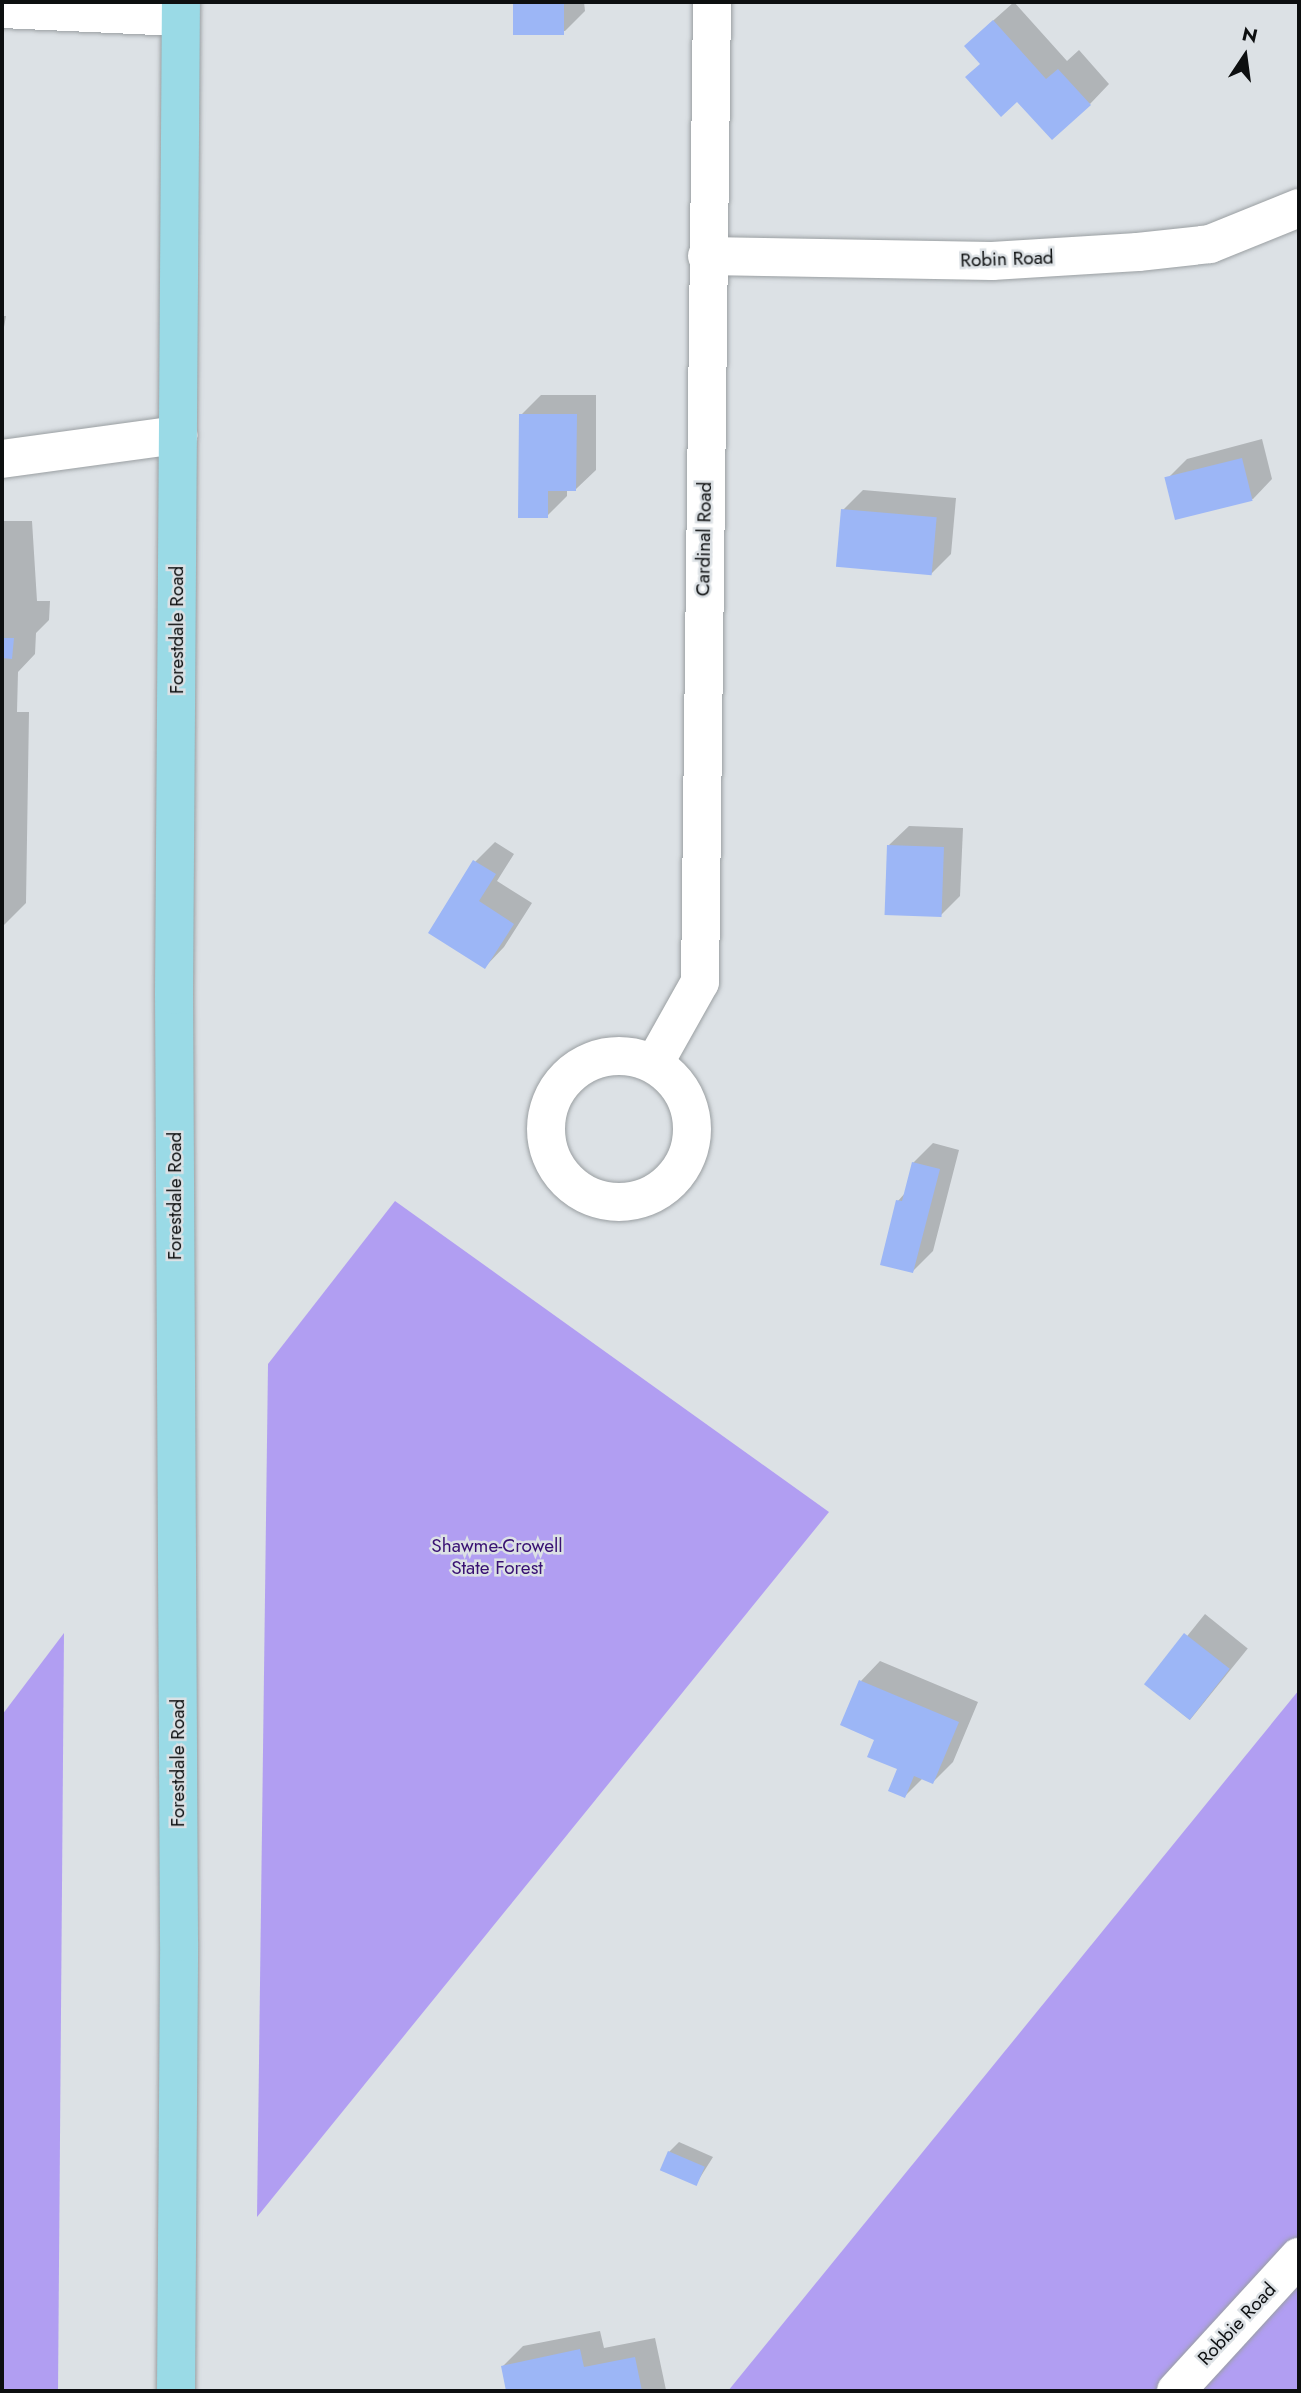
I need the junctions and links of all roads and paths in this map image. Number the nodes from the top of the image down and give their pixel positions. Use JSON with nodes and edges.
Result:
{"nodes":[{"id":1,"x":712,"y":2,"type":"edge"},
{"id":2,"x":2,"y":9,"type":"edge"},
{"id":3,"x":181,"y":9,"type":"edge"},
{"id":4,"x":1299,"y":208,"type":"edge"},
{"id":5,"x":707,"y":256,"type":"junction"},
{"id":6,"x":178,"y":435,"type":"junction"},
{"id":7,"x":2,"y":459,"type":"edge"},
{"id":8,"x":654,"y":1064,"type":"dead end"},
{"id":9,"x":1299,"y":2257,"type":"edge"},
{"id":10,"x":176,"y":2391,"type":"edge"},
{"id":11,"x":1176,"y":2391,"type":"edge"}],
"edges":[{"from":1,"to":5,"type":"street","name":"Cardinal Road"},
{"from":2,"to":3,"type":"street"},
{"from":3,"to":6,"type":"main road","name":"Forestdale Road"},
{"from":4,"to":5,"type":"street","name":"Robin Road"},
{"from":5,"to":8,"type":"street","name":"Cardinal Road"},
{"from":6,"to":7,"type":"street"},
{"from":6,"to":10,"type":"main road","name":"Forestdale Road"},
{"from":9,"to":11,"type":"street","name":"Robbie Road"}]}
